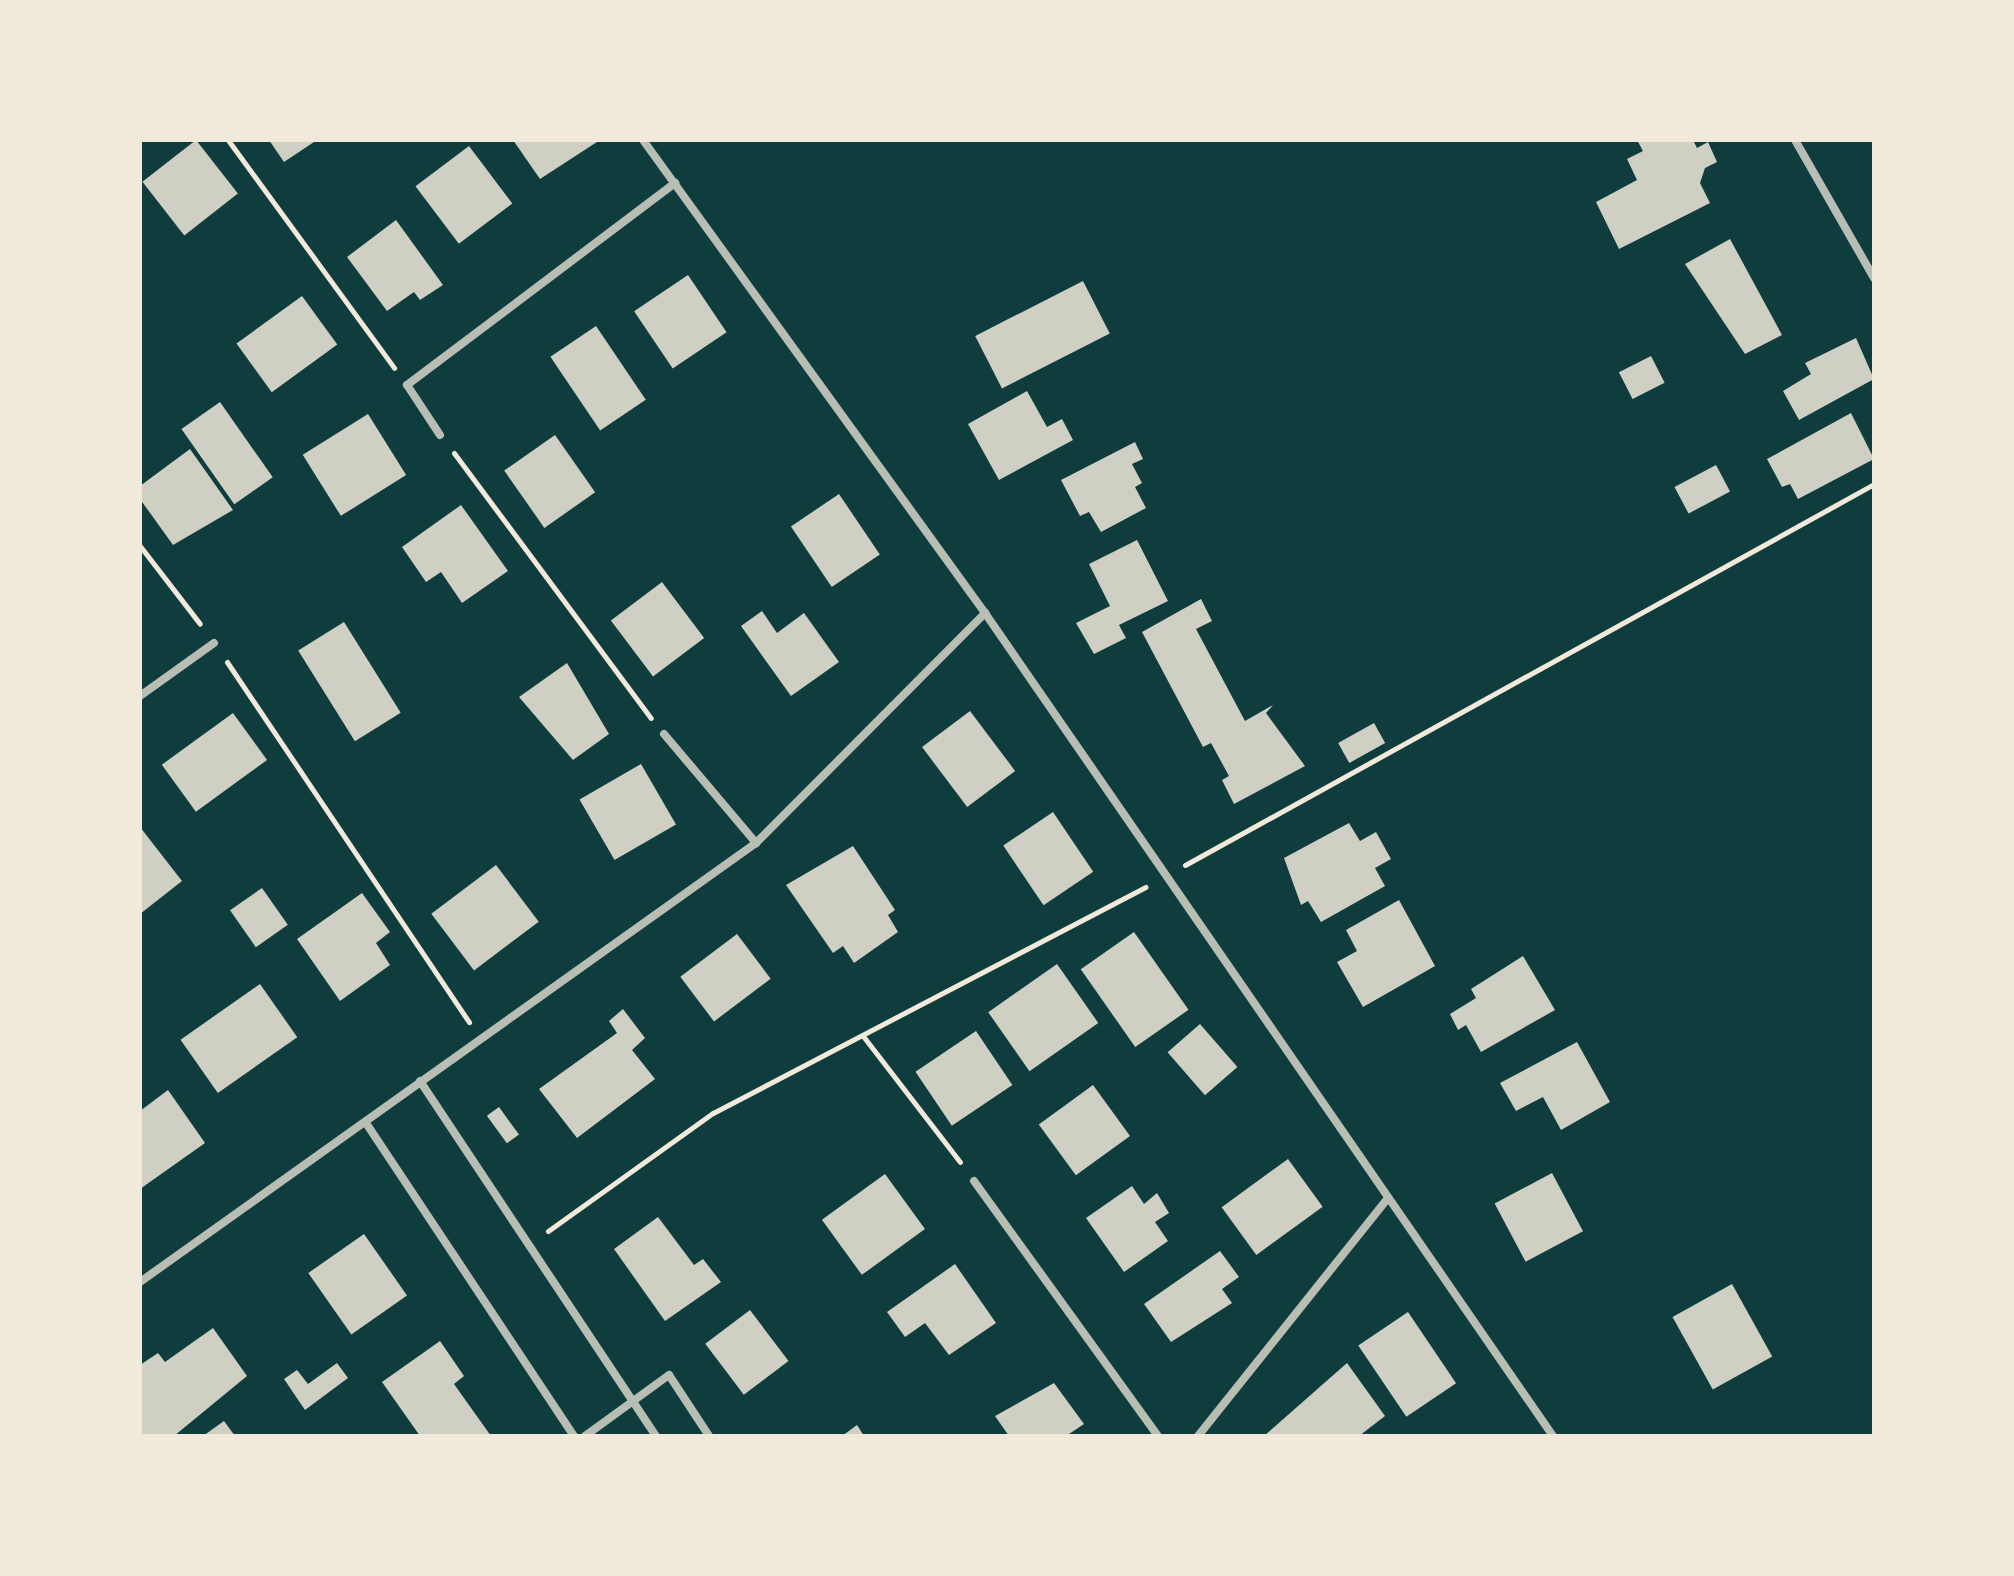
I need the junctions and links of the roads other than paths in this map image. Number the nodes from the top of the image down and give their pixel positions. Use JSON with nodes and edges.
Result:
{"nodes":[{"id":1,"x":643,"y":140,"type":"edge"},
{"id":2,"x":1795,"y":140,"type":"edge"},
{"id":3,"x":675,"y":183,"type":"junction"},
{"id":4,"x":1874,"y":278,"type":"edge"},
{"id":5,"x":440,"y":435,"type":"road end"},
{"id":6,"x":985,"y":613,"type":"junction"},
{"id":7,"x":214,"y":643,"type":"road end"},
{"id":8,"x":140,"y":696,"type":"edge"},
{"id":9,"x":664,"y":734,"type":"road end"},
{"id":10,"x":756,"y":843,"type":"junction"},
{"id":11,"x":420,"y":1081,"type":"junction"},
{"id":12,"x":366,"y":1123,"type":"junction"},
{"id":13,"x":974,"y":1181,"type":"road end"},
{"id":14,"x":1387,"y":1199,"type":"junction"},
{"id":15,"x":140,"y":1282,"type":"edge"},
{"id":16,"x":632,"y":1401,"type":"junction"},
{"id":17,"x":574,"y":1436,"type":"edge"},
{"id":18,"x":585,"y":1436,"type":"edge"},
{"id":19,"x":656,"y":1436,"type":"edge"},
{"id":20,"x":709,"y":1436,"type":"edge"},
{"id":21,"x":1158,"y":1436,"type":"edge"},
{"id":22,"x":1198,"y":1436,"type":"edge"},
{"id":23,"x":1553,"y":1436,"type":"edge"}],
"edges":[{"from":1,"to":3,"type":"street"},
{"from":2,"to":4,"type":"street"},
{"from":3,"to":5,"type":"street"},
{"from":3,"to":6,"type":"street"},
{"from":6,"to":10,"type":"street"},
{"from":6,"to":14,"type":"street"},
{"from":7,"to":8,"type":"street"},
{"from":9,"to":10,"type":"street"},
{"from":10,"to":11,"type":"street"},
{"from":11,"to":12,"type":"street"},
{"from":11,"to":16,"type":"street"},
{"from":12,"to":15,"type":"street"},
{"from":12,"to":17,"type":"street"},
{"from":13,"to":21,"type":"street"},
{"from":14,"to":22,"type":"street"},
{"from":14,"to":23,"type":"street"},
{"from":16,"to":18,"type":"street"},
{"from":16,"to":19,"type":"street"},
{"from":16,"to":20,"type":"street"}]}
